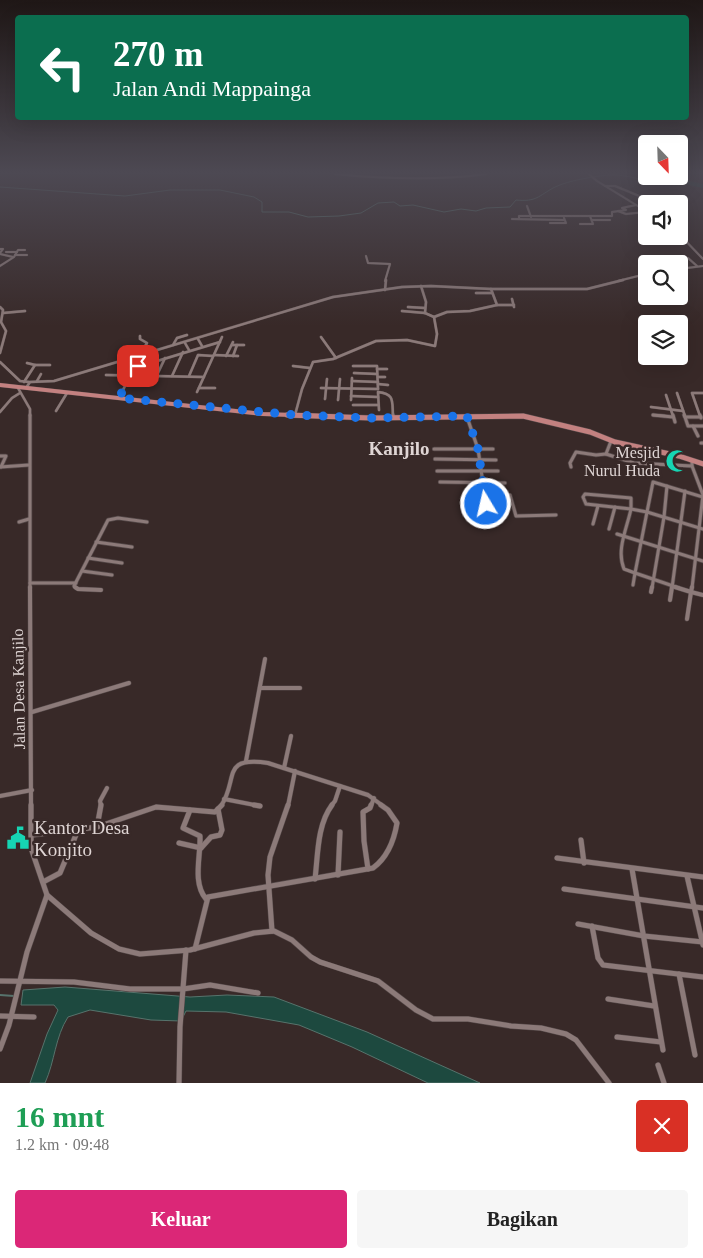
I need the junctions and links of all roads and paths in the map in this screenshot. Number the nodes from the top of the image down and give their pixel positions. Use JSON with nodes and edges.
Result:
{"nodes":[{"id":1,"x":688,"y":243,"type":"edge"},
{"id":2,"x":694,"y":249,"type":"junction"},
{"id":3,"x":26,"y":250,"type":"dead end"},
{"id":4,"x":0,"y":252,"type":"edge"},
{"id":5,"x":702,"y":252,"type":"edge"},
{"id":6,"x":6,"y":254,"type":"junction"},
{"id":7,"x":15,"y":255,"type":"junction"},
{"id":8,"x":366,"y":256,"type":"dead end"},
{"id":9,"x":24,"y":258,"type":"dead end"},
{"id":10,"x":688,"y":258,"type":"dead end"},
{"id":11,"x":0,"y":259,"type":"edge"},
{"id":12,"x":703,"y":260,"type":"edge"},
{"id":13,"x":1,"y":266,"type":"edge"},
{"id":14,"x":7,"y":266,"type":"dead end"},
{"id":15,"x":703,"y":266,"type":"edge"},
{"id":16,"x":697,"y":267,"type":"junction"},
{"id":17,"x":688,"y":268,"type":"edge"},
{"id":18,"x":638,"y":276,"type":"edge"},
{"id":19,"x":421,"y":286,"type":"junction"},
{"id":20,"x":491,"y":289,"type":"junction"},
{"id":21,"x":385,"y":290,"type":"junction"},
{"id":22,"x":476,"y":293,"type":"dead end"},
{"id":23,"x":492,"y":293,"type":"junction"},
{"id":24,"x":512,"y":299,"type":"dead end"},
{"id":25,"x":496,"y":305,"type":"junction"},
{"id":26,"x":408,"y":307,"type":"dead end"},
{"id":27,"x":0,"y":308,"type":"edge"},
{"id":28,"x":425,"y":308,"type":"junction"},
{"id":29,"x":25,"y":311,"type":"dead end"},
{"id":30,"x":402,"y":311,"type":"dead end"},
{"id":31,"x":3,"y":313,"type":"junction"},
{"id":32,"x":425,"y":313,"type":"junction"},
{"id":33,"x":434,"y":316,"type":"junction"},
{"id":34,"x":187,"y":335,"type":"dead end"},
{"id":35,"x":140,"y":336,"type":"dead end"},
{"id":36,"x":222,"y":337,"type":"dead end"},
{"id":37,"x":321,"y":337,"type":"dead end"},
{"id":38,"x":198,"y":339,"type":"dead end"},
{"id":39,"x":220,"y":342,"type":"junction"},
{"id":40,"x":185,"y":343,"type":"dead end"},
{"id":41,"x":173,"y":345,"type":"junction"},
{"id":42,"x":237,"y":345,"type":"junction"},
{"id":43,"x":244,"y":345,"type":"dead end"},
{"id":44,"x":202,"y":346,"type":"junction"},
{"id":45,"x":189,"y":350,"type":"junction"},
{"id":46,"x":183,"y":352,"type":"junction"},
{"id":47,"x":0,"y":353,"type":"edge"},
{"id":48,"x":140,"y":355,"type":"junction"},
{"id":49,"x":214,"y":355,"type":"junction"},
{"id":50,"x":226,"y":356,"type":"junction"},
{"id":51,"x":233,"y":356,"type":"junction"},
{"id":52,"x":238,"y":356,"type":"dead end"},
{"id":53,"x":165,"y":358,"type":"junction"},
{"id":54,"x":336,"y":358,"type":"junction"},
{"id":55,"x":0,"y":362,"type":"edge"},
{"id":56,"x":27,"y":363,"type":"dead end"},
{"id":57,"x":35,"y":365,"type":"junction"},
{"id":58,"x":50,"y":366,"type":"dead end"},
{"id":59,"x":293,"y":366,"type":"dead end"},
{"id":60,"x":353,"y":366,"type":"dead end"},
{"id":61,"x":310,"y":368,"type":"junction"},
{"id":62,"x":377,"y":369,"type":"junction"},
{"id":63,"x":387,"y":369,"type":"dead end"},
{"id":64,"x":41,"y":374,"type":"dead end"},
{"id":65,"x":354,"y":374,"type":"dead end"},
{"id":66,"x":106,"y":375,"type":"dead end"},
{"id":67,"x":131,"y":375,"type":"junction"},
{"id":68,"x":377,"y":375,"type":"junction"},
{"id":69,"x":157,"y":376,"type":"junction"},
{"id":70,"x":172,"y":376,"type":"junction"},
{"id":71,"x":189,"y":376,"type":"junction"},
{"id":72,"x":204,"y":377,"type":"junction"},
{"id":73,"x":385,"y":377,"type":"dead end"},
{"id":74,"x":327,"y":379,"type":"dead end"},
{"id":75,"x":340,"y":379,"type":"dead end"},
{"id":76,"x":24,"y":382,"type":"junction"},
{"id":77,"x":30,"y":382,"type":"junction"},
{"id":78,"x":37,"y":382,"type":"junction"},
{"id":79,"x":378,"y":383,"type":"junction"},
{"id":80,"x":0,"y":385,"type":"edge"},
{"id":81,"x":388,"y":385,"type":"dead end"},
{"id":82,"x":18,"y":388,"type":"junction"},
{"id":83,"x":26,"y":388,"type":"junction"},
{"id":84,"x":199,"y":388,"type":"junction"},
{"id":85,"x":215,"y":388,"type":"dead end"},
{"id":86,"x":320,"y":388,"type":"dead end"},
{"id":87,"x":326,"y":388,"type":"junction"},
{"id":88,"x":339,"y":388,"type":"junction"},
{"id":89,"x":352,"y":389,"type":"junction"},
{"id":90,"x":378,"y":391,"type":"junction"},
{"id":91,"x":197,"y":392,"type":"dead end"},
{"id":92,"x":20,"y":393,"type":"junction"},
{"id":93,"x":67,"y":393,"type":"junction"},
{"id":94,"x":677,"y":393,"type":"dead end"},
{"id":95,"x":703,"y":393,"type":"edge"},
{"id":96,"x":666,"y":395,"type":"dead end"},
{"id":97,"x":378,"y":397,"type":"junction"},
{"id":98,"x":119,"y":398,"type":"junction"},
{"id":99,"x":325,"y":399,"type":"dead end"},
{"id":100,"x":338,"y":400,"type":"dead end"},
{"id":101,"x":353,"y":405,"type":"dead end"},
{"id":102,"x":378,"y":406,"type":"junction"},
{"id":103,"x":651,"y":407,"type":"dead end"},
{"id":104,"x":379,"y":410,"type":"dead end"},
{"id":105,"x":671,"y":410,"type":"junction"},
{"id":106,"x":56,"y":411,"type":"dead end"},
{"id":107,"x":683,"y":411,"type":"junction"},
{"id":108,"x":0,"y":412,"type":"edge"},
{"id":109,"x":295,"y":415,"type":"junction"},
{"id":110,"x":653,"y":415,"type":"dead end"},
{"id":111,"x":467,"y":416,"type":"junction"},
{"id":112,"x":673,"y":417,"type":"junction"},
{"id":113,"x":685,"y":417,"type":"junction"},
{"id":114,"x":393,"y":418,"type":"junction"},
{"id":115,"x":702,"y":418,"type":"edge"},
{"id":116,"x":675,"y":422,"type":"dead end"},
{"id":117,"x":693,"y":426,"type":"junction"},
{"id":118,"x":703,"y":426,"type":"edge"},
{"id":119,"x":698,"y":436,"type":"dead end"},
{"id":120,"x":611,"y":441,"type":"junction"},
{"id":121,"x":434,"y":449,"type":"dead end"},
{"id":122,"x":478,"y":449,"type":"junction"},
{"id":123,"x":493,"y":450,"type":"dead end"},
{"id":124,"x":606,"y":454,"type":"junction"},
{"id":125,"x":0,"y":456,"type":"edge"},
{"id":126,"x":435,"y":459,"type":"dead end"},
{"id":127,"x":480,"y":460,"type":"junction"},
{"id":128,"x":496,"y":460,"type":"dead end"},
{"id":129,"x":692,"y":460,"type":"junction"},
{"id":130,"x":703,"y":464,"type":"edge"},
{"id":131,"x":29,"y":465,"type":"junction"},
{"id":132,"x":692,"y":466,"type":"junction"},
{"id":133,"x":0,"y":467,"type":"edge"},
{"id":134,"x":571,"y":467,"type":"dead end"},
{"id":135,"x":437,"y":471,"type":"dead end"},
{"id":136,"x":481,"y":471,"type":"junction"},
{"id":137,"x":498,"y":471,"type":"dead end"},
{"id":138,"x":440,"y":482,"type":"dead end"},
{"id":139,"x":483,"y":483,"type":"junction"},
{"id":140,"x":505,"y":483,"type":"dead end"},
{"id":141,"x":667,"y":486,"type":"junction"},
{"id":142,"x":702,"y":488,"type":"edge"},
{"id":143,"x":685,"y":491,"type":"junction"},
{"id":144,"x":485,"y":494,"type":"junction"},
{"id":145,"x":703,"y":497,"type":"edge"},
{"id":146,"x":486,"y":504,"type":"dead end"},
{"id":147,"x":598,"y":506,"type":"junction"},
{"id":148,"x":615,"y":507,"type":"junction"},
{"id":149,"x":631,"y":509,"type":"junction"},
{"id":150,"x":647,"y":512,"type":"junction"},
{"id":151,"x":556,"y":515,"type":"dead end"},
{"id":152,"x":664,"y":517,"type":"junction"},
{"id":153,"x":29,"y":519,"type":"junction"},
{"id":154,"x":19,"y":522,"type":"dead end"},
{"id":155,"x":147,"y":522,"type":"dead end"},
{"id":156,"x":680,"y":522,"type":"junction"},
{"id":157,"x":593,"y":524,"type":"dead end"},
{"id":158,"x":701,"y":528,"type":"edge"},
{"id":159,"x":610,"y":529,"type":"dead end"},
{"id":160,"x":617,"y":534,"type":"dead end"},
{"id":161,"x":624,"y":537,"type":"junction"},
{"id":162,"x":96,"y":542,"type":"junction"},
{"id":163,"x":642,"y":542,"type":"junction"},
{"id":164,"x":132,"y":547,"type":"dead end"},
{"id":165,"x":658,"y":547,"type":"junction"},
{"id":166,"x":676,"y":552,"type":"junction"},
{"id":167,"x":88,"y":558,"type":"junction"},
{"id":168,"x":695,"y":558,"type":"junction"},
{"id":169,"x":703,"y":561,"type":"edge"},
{"id":170,"x":122,"y":563,"type":"dead end"},
{"id":171,"x":82,"y":571,"type":"junction"},
{"id":172,"x":635,"y":573,"type":"junction"},
{"id":173,"x":112,"y":575,"type":"dead end"},
{"id":174,"x":653,"y":580,"type":"junction"},
{"id":175,"x":30,"y":583,"type":"junction"},
{"id":176,"x":76,"y":583,"type":"junction"},
{"id":177,"x":633,"y":585,"type":"dead end"},
{"id":178,"x":672,"y":586,"type":"junction"},
{"id":179,"x":100,"y":590,"type":"dead end"},
{"id":180,"x":651,"y":592,"type":"dead end"},
{"id":181,"x":691,"y":592,"type":"junction"},
{"id":182,"x":703,"y":595,"type":"edge"},
{"id":183,"x":670,"y":600,"type":"dead end"},
{"id":184,"x":687,"y":619,"type":"dead end"},
{"id":185,"x":265,"y":659,"type":"dead end"},
{"id":186,"x":129,"y":683,"type":"dead end"},
{"id":187,"x":260,"y":688,"type":"junction"},
{"id":188,"x":300,"y":688,"type":"dead end"},
{"id":189,"x":32,"y":712,"type":"junction"},
{"id":190,"x":291,"y":736,"type":"dead end"},
{"id":191,"x":246,"y":761,"type":"junction"},
{"id":192,"x":284,"y":768,"type":"junction"},
{"id":193,"x":295,"y":771,"type":"junction"},
{"id":194,"x":340,"y":786,"type":"junction"},
{"id":195,"x":107,"y":788,"type":"dead end"},
{"id":196,"x":32,"y":790,"type":"junction"},
{"id":197,"x":0,"y":796,"type":"edge"},
{"id":198,"x":374,"y":798,"type":"junction"},
{"id":199,"x":224,"y":799,"type":"junction"},
{"id":200,"x":260,"y":806,"type":"dead end"},
{"id":201,"x":218,"y":809,"type":"junction"},
{"id":202,"x":190,"y":810,"type":"junction"},
{"id":203,"x":97,"y":827,"type":"junction"},
{"id":204,"x":78,"y":830,"type":"junction"},
{"id":205,"x":340,"y":832,"type":"dead end"},
{"id":206,"x":32,"y":834,"type":"junction"},
{"id":207,"x":582,"y":840,"type":"dead end"},
{"id":208,"x":179,"y":843,"type":"dead end"},
{"id":209,"x":201,"y":848,"type":"junction"},
{"id":210,"x":556,"y":858,"type":"dead end"},
{"id":211,"x":584,"y":862,"type":"junction"},
{"id":212,"x":368,"y":869,"type":"junction"},
{"id":213,"x":632,"y":869,"type":"junction"},
{"id":214,"x":338,"y":875,"type":"junction"},
{"id":215,"x":687,"y":876,"type":"junction"},
{"id":216,"x":315,"y":878,"type":"junction"},
{"id":217,"x":703,"y":878,"type":"edge"},
{"id":218,"x":43,"y":882,"type":"junction"},
{"id":219,"x":269,"y":887,"type":"junction"},
{"id":220,"x":564,"y":888,"type":"dead end"},
{"id":221,"x":47,"y":895,"type":"junction"},
{"id":222,"x":206,"y":899,"type":"junction"},
{"id":223,"x":638,"y":900,"type":"junction"},
{"id":224,"x":694,"y":907,"type":"junction"},
{"id":225,"x":703,"y":908,"type":"edge"},
{"id":226,"x":578,"y":924,"type":"dead end"},
{"id":227,"x":592,"y":926,"type":"junction"},
{"id":228,"x":272,"y":930,"type":"junction"},
{"id":229,"x":644,"y":936,"type":"junction"},
{"id":230,"x":703,"y":943,"type":"edge"},
{"id":231,"x":195,"y":949,"type":"junction"},
{"id":232,"x":186,"y":950,"type":"junction"},
{"id":233,"x":648,"y":970,"type":"junction"},
{"id":234,"x":679,"y":974,"type":"junction"},
{"id":235,"x":703,"y":977,"type":"edge"},
{"id":236,"x":0,"y":981,"type":"edge"},
{"id":237,"x":18,"y":984,"type":"junction"},
{"id":238,"x":183,"y":991,"type":"junction"},
{"id":239,"x":258,"y":993,"type":"dead end"},
{"id":240,"x":608,"y":999,"type":"dead end"},
{"id":241,"x":654,"y":1006,"type":"junction"},
{"id":242,"x":12,"y":1014,"type":"junction"},
{"id":243,"x":0,"y":1016,"type":"edge"},
{"id":244,"x":34,"y":1017,"type":"dead end"},
{"id":245,"x":617,"y":1037,"type":"dead end"},
{"id":246,"x":661,"y":1042,"type":"junction"},
{"id":247,"x":0,"y":1049,"type":"edge"},
{"id":248,"x":663,"y":1050,"type":"dead end"},
{"id":249,"x":695,"y":1055,"type":"dead end"},
{"id":250,"x":658,"y":1065,"type":"dead end"},
{"id":251,"x":179,"y":1083,"type":"edge"},
{"id":252,"x":609,"y":1083,"type":"edge"},
{"id":253,"x":664,"y":1083,"type":"edge"}],
"edges":[{"from":1,"to":2,"type":"street"},
{"from":2,"to":5,"type":"street"},
{"from":2,"to":12,"type":"street"},
{"from":3,"to":7,"type":"street"},
{"from":4,"to":6,"type":"street"},
{"from":6,"to":7,"type":"street"},
{"from":6,"to":7,"type":"street"},
{"from":6,"to":11,"type":"street"},
{"from":7,"to":9,"type":"street"},
{"from":7,"to":13,"type":"street"},
{"from":8,"to":21,"type":"street"},
{"from":10,"to":16,"type":"street"},
{"from":13,"to":14,"type":"street"},
{"from":15,"to":16,"type":"street"},
{"from":16,"to":17,"type":"street"},
{"from":18,"to":20,"type":"street"},
{"from":19,"to":20,"type":"street"},
{"from":19,"to":21,"type":"street"},
{"from":19,"to":28,"type":"street"},
{"from":20,"to":23,"type":"street"},
{"from":21,"to":41,"type":"street"},
{"from":22,"to":23,"type":"street"},
{"from":23,"to":25,"type":"street"},
{"from":24,"to":25,"type":"street"},
{"from":25,"to":33,"type":"street"},
{"from":26,"to":28,"type":"street"},
{"from":27,"to":31,"type":"street"},
{"from":28,"to":32,"type":"street"},
{"from":29,"to":31,"type":"street"},
{"from":30,"to":32,"type":"street"},
{"from":31,"to":47,"type":"street"},
{"from":32,"to":33,"type":"street"},
{"from":33,"to":54,"type":"street"},
{"from":34,"to":41,"type":"street"},
{"from":35,"to":48,"type":"street"},
{"from":36,"to":39,"type":"street"},
{"from":37,"to":54,"type":"street"},
{"from":38,"to":44,"type":"street"},
{"from":39,"to":44,"type":"street"},
{"from":39,"to":49,"type":"street"},
{"from":40,"to":45,"type":"street"},
{"from":41,"to":48,"type":"street"},
{"from":42,"to":43,"type":"street"},
{"from":42,"to":50,"type":"street"},
{"from":42,"to":51,"type":"street"},
{"from":44,"to":45,"type":"street"},
{"from":45,"to":46,"type":"street"},
{"from":46,"to":53,"type":"street"},
{"from":46,"to":70,"type":"street"},
{"from":48,"to":78,"type":"street"},
{"from":49,"to":50,"type":"street"},
{"from":49,"to":71,"type":"street"},
{"from":49,"to":72,"type":"street"},
{"from":50,"to":51,"type":"street"},
{"from":51,"to":52,"type":"street"},
{"from":53,"to":67,"type":"street"},
{"from":53,"to":69,"type":"street"},
{"from":54,"to":61,"type":"street"},
{"from":55,"to":76,"type":"street"},
{"from":56,"to":57,"type":"street"},
{"from":57,"to":58,"type":"street"},
{"from":57,"to":76,"type":"street"},
{"from":59,"to":61,"type":"street"},
{"from":60,"to":62,"type":"street"},
{"from":61,"to":109,"type":"street"},
{"from":62,"to":63,"type":"street"},
{"from":62,"to":68,"type":"street"},
{"from":64,"to":78,"type":"street"},
{"from":65,"to":68,"type":"street"},
{"from":66,"to":67,"type":"street"},
{"from":67,"to":69,"type":"street"},
{"from":67,"to":98,"type":"street"},
{"from":68,"to":73,"type":"street"},
{"from":68,"to":79,"type":"street"},
{"from":69,"to":70,"type":"street"},
{"from":70,"to":71,"type":"street"},
{"from":71,"to":72,"type":"street"},
{"from":72,"to":84,"type":"street"},
{"from":74,"to":87,"type":"street"},
{"from":75,"to":88,"type":"street"},
{"from":76,"to":77,"type":"street"},
{"from":77,"to":78,"type":"street"},
{"from":77,"to":83,"type":"street"},
{"from":79,"to":81,"type":"street"},
{"from":79,"to":89,"type":"street"},
{"from":79,"to":90,"type":"street"},
{"from":80,"to":82,"type":"main road"},
{"from":82,"to":83,"type":"main road"},
{"from":82,"to":92,"type":"street","name":"Jalan Desa Kanjilo"},
{"from":83,"to":93,"type":"main road"},
{"from":84,"to":85,"type":"street"},
{"from":84,"to":91,"type":"street"},
{"from":86,"to":87,"type":"street"},
{"from":87,"to":88,"type":"street"},
{"from":87,"to":99,"type":"street"},
{"from":88,"to":89,"type":"street"},
{"from":88,"to":100,"type":"street"},
{"from":89,"to":90,"type":"street"},
{"from":89,"to":97,"type":"street"},
{"from":90,"to":97,"type":"street"},
{"from":90,"to":114,"type":"street"},
{"from":92,"to":108,"type":"street"},
{"from":92,"to":131,"type":"street","name":"Jalan Desa Kanjilo"},
{"from":93,"to":98,"type":"main road"},
{"from":93,"to":106,"type":"street"},
{"from":94,"to":107,"type":"street"},
{"from":95,"to":115,"type":"street"},
{"from":96,"to":105,"type":"street"},
{"from":97,"to":102,"type":"street"},
{"from":98,"to":109,"type":"main road"},
{"from":101,"to":102,"type":"street"},
{"from":102,"to":104,"type":"street"},
{"from":103,"to":105,"type":"street"},
{"from":105,"to":107,"type":"street"},
{"from":105,"to":112,"type":"street"},
{"from":107,"to":113,"type":"street"},
{"from":109,"to":114,"type":"main road"},
{"from":110,"to":112,"type":"street"},
{"from":111,"to":114,"type":"main road"},
{"from":111,"to":120,"type":"main road"},
{"from":111,"to":122,"type":"street"},
{"from":112,"to":116,"type":"street"},
{"from":113,"to":115,"type":"street"},
{"from":113,"to":117,"type":"street"},
{"from":117,"to":118,"type":"street"},
{"from":117,"to":119,"type":"street"},
{"from":120,"to":124,"type":"street"},
{"from":120,"to":129,"type":"main road"},
{"from":121,"to":122,"type":"street"},
{"from":122,"to":123,"type":"street"},
{"from":122,"to":127,"type":"street"},
{"from":124,"to":132,"type":"street"},
{"from":124,"to":134,"type":"street"},
{"from":125,"to":133,"type":"street"},
{"from":126,"to":127,"type":"street"},
{"from":127,"to":128,"type":"street"},
{"from":127,"to":136,"type":"street"},
{"from":129,"to":130,"type":"main road"},
{"from":129,"to":132,"type":"street"},
{"from":131,"to":133,"type":"street"},
{"from":131,"to":153,"type":"street","name":"Jalan Desa Kanjilo"},
{"from":132,"to":142,"type":"street"},
{"from":135,"to":136,"type":"street"},
{"from":136,"to":137,"type":"street"},
{"from":136,"to":139,"type":"street"},
{"from":138,"to":139,"type":"street"},
{"from":139,"to":140,"type":"street"},
{"from":139,"to":144,"type":"street"},
{"from":141,"to":143,"type":"street"},
{"from":141,"to":150,"type":"street"},
{"from":141,"to":152,"type":"street"},
{"from":142,"to":145,"type":"street"},
{"from":143,"to":145,"type":"street"},
{"from":143,"to":156,"type":"street"},
{"from":144,"to":146,"type":"street"},
{"from":144,"to":151,"type":"street"},
{"from":145,"to":158,"type":"street"},
{"from":147,"to":148,"type":"street"},
{"from":147,"to":149,"type":"street"},
{"from":147,"to":157,"type":"street"},
{"from":148,"to":149,"type":"street"},
{"from":148,"to":159,"type":"street"},
{"from":149,"to":150,"type":"street"},
{"from":149,"to":161,"type":"street"},
{"from":150,"to":152,"type":"street"},
{"from":150,"to":163,"type":"street"},
{"from":152,"to":156,"type":"street"},
{"from":152,"to":165,"type":"street"},
{"from":153,"to":154,"type":"street"},
{"from":153,"to":175,"type":"street","name":"Jalan Desa Kanjilo"},
{"from":155,"to":162,"type":"street"},
{"from":156,"to":158,"type":"street"},
{"from":156,"to":166,"type":"street"},
{"from":158,"to":168,"type":"street"},
{"from":160,"to":161,"type":"street"},
{"from":161,"to":163,"type":"street"},
{"from":161,"to":172,"type":"street"},
{"from":162,"to":164,"type":"street"},
{"from":162,"to":167,"type":"street"},
{"from":163,"to":165,"type":"street"},
{"from":163,"to":172,"type":"street"},
{"from":165,"to":166,"type":"street"},
{"from":165,"to":174,"type":"street"},
{"from":166,"to":168,"type":"street"},
{"from":166,"to":178,"type":"street"},
{"from":167,"to":170,"type":"street"},
{"from":167,"to":171,"type":"street"},
{"from":168,"to":169,"type":"street"},
{"from":168,"to":181,"type":"street"},
{"from":171,"to":173,"type":"street"},
{"from":171,"to":176,"type":"street"},
{"from":172,"to":174,"type":"street"},
{"from":172,"to":177,"type":"street"},
{"from":174,"to":178,"type":"street"},
{"from":174,"to":180,"type":"street"},
{"from":175,"to":176,"type":"street"},
{"from":175,"to":189,"type":"street","name":"Jalan Desa Kanjilo"},
{"from":176,"to":179,"type":"street"},
{"from":178,"to":181,"type":"street"},
{"from":178,"to":183,"type":"street"},
{"from":181,"to":182,"type":"street"},
{"from":181,"to":184,"type":"street"},
{"from":185,"to":187,"type":"street"},
{"from":186,"to":189,"type":"street"},
{"from":187,"to":188,"type":"street"},
{"from":187,"to":191,"type":"street"},
{"from":189,"to":196,"type":"street","name":"Jalan Desa Kanjilo"},
{"from":190,"to":192,"type":"street"},
{"from":191,"to":192,"type":"street"},
{"from":191,"to":199,"type":"street"},
{"from":192,"to":193,"type":"street"},
{"from":193,"to":194,"type":"street"},
{"from":193,"to":219,"type":"street"},
{"from":194,"to":198,"type":"street"},
{"from":194,"to":216,"type":"street"},
{"from":195,"to":203,"type":"street"},
{"from":196,"to":197,"type":"street"},
{"from":196,"to":206,"type":"street","name":"Jalan Desa Kanjilo"},
{"from":198,"to":212,"type":"street"},
{"from":198,"to":212,"type":"street"},
{"from":199,"to":200,"type":"street"},
{"from":199,"to":201,"type":"street"},
{"from":201,"to":202,"type":"street"},
{"from":201,"to":209,"type":"street"},
{"from":202,"to":203,"type":"street"},
{"from":202,"to":209,"type":"street"},
{"from":203,"to":204,"type":"street"},
{"from":204,"to":206,"type":"street"},
{"from":204,"to":218,"type":"street"},
{"from":205,"to":214,"type":"street"},
{"from":206,"to":218,"type":"street","name":"Jalan Desa Kanjilo"},
{"from":207,"to":211,"type":"street"},
{"from":208,"to":209,"type":"street"},
{"from":209,"to":222,"type":"street"},
{"from":210,"to":211,"type":"street"},
{"from":211,"to":213,"type":"street"},
{"from":212,"to":214,"type":"street"},
{"from":213,"to":215,"type":"street"},
{"from":213,"to":223,"type":"street"},
{"from":214,"to":216,"type":"street"},
{"from":215,"to":217,"type":"street"},
{"from":215,"to":224,"type":"street"},
{"from":216,"to":219,"type":"street"},
{"from":218,"to":221,"type":"street","name":"Jalan Desa Kanjilo"},
{"from":219,"to":222,"type":"street"},
{"from":219,"to":228,"type":"street"},
{"from":220,"to":223,"type":"street"},
{"from":221,"to":232,"type":"street"},
{"from":221,"to":237,"type":"street"},
{"from":222,"to":231,"type":"street"},
{"from":223,"to":224,"type":"street"},
{"from":223,"to":229,"type":"street"},
{"from":224,"to":225,"type":"street"},
{"from":224,"to":230,"type":"street"},
{"from":226,"to":227,"type":"street"},
{"from":227,"to":229,"type":"street"},
{"from":227,"to":233,"type":"street"},
{"from":228,"to":231,"type":"street"},
{"from":228,"to":252,"type":"street"},
{"from":229,"to":230,"type":"street"},
{"from":229,"to":233,"type":"street"},
{"from":231,"to":232,"type":"street"},
{"from":232,"to":238,"type":"street"},
{"from":233,"to":234,"type":"street"},
{"from":233,"to":241,"type":"street"},
{"from":234,"to":235,"type":"street"},
{"from":234,"to":249,"type":"street"},
{"from":236,"to":237,"type":"street"},
{"from":237,"to":238,"type":"street"},
{"from":237,"to":242,"type":"street"},
{"from":238,"to":239,"type":"street"},
{"from":238,"to":251,"type":"street"},
{"from":240,"to":241,"type":"street"},
{"from":241,"to":246,"type":"street"},
{"from":242,"to":243,"type":"street"},
{"from":242,"to":244,"type":"street"},
{"from":242,"to":247,"type":"street"},
{"from":245,"to":246,"type":"street"},
{"from":246,"to":248,"type":"street"},
{"from":250,"to":253,"type":"street"}]}
